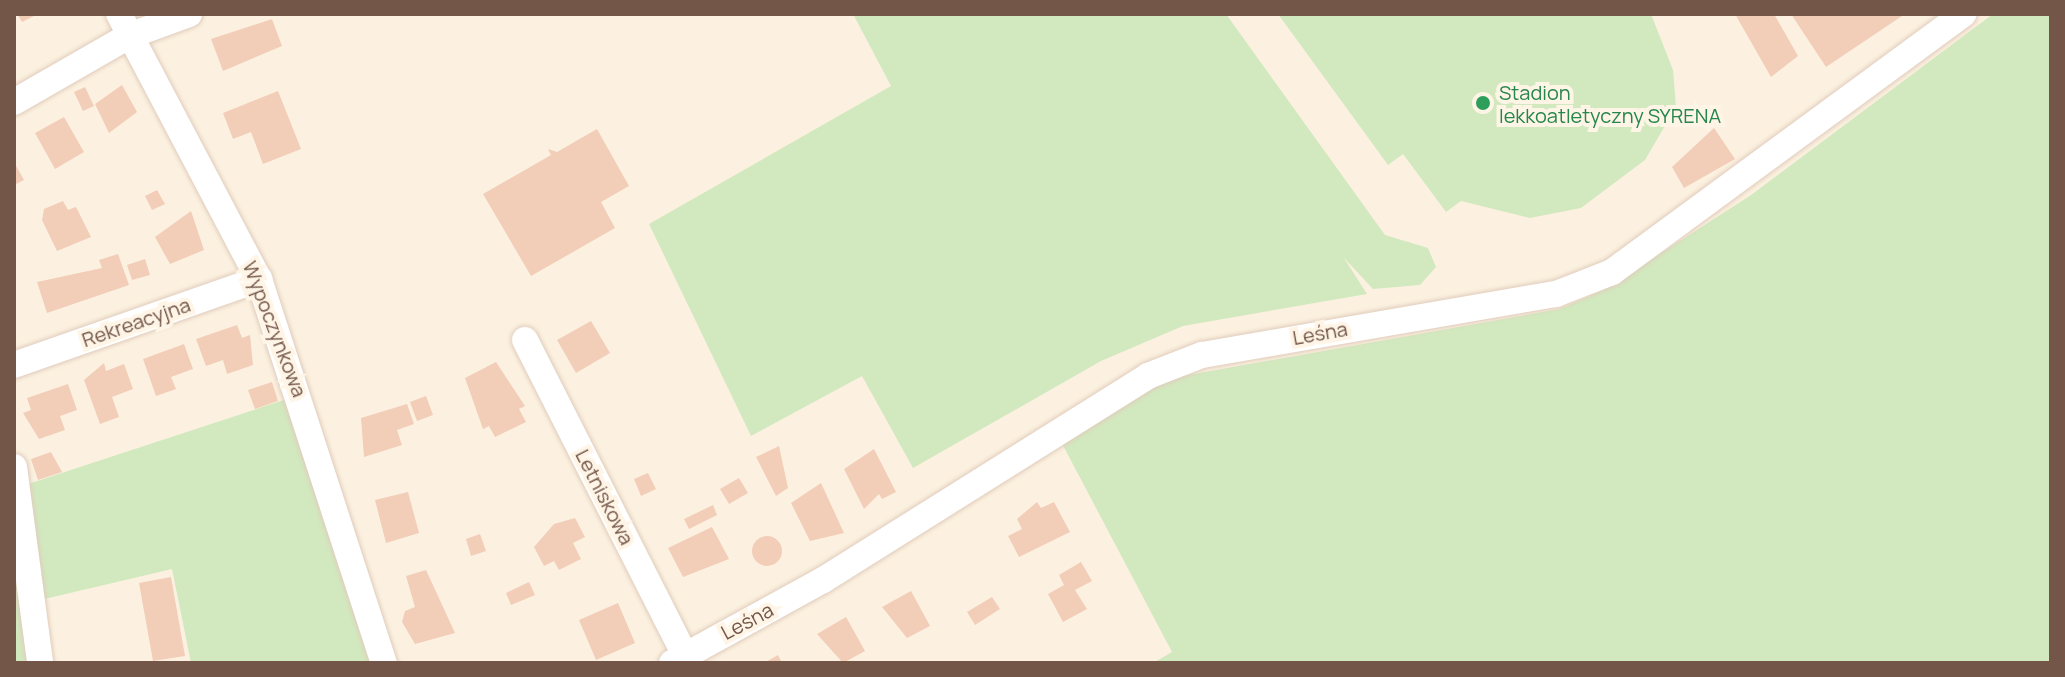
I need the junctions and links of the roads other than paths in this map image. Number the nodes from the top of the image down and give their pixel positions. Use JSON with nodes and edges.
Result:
{"nodes":[{"id":1,"x":189,"y":14,"type":"edge"},
{"id":2,"x":1963,"y":14,"type":"edge"},
{"id":3,"x":124,"y":25,"type":"edge"},
{"id":4,"x":14,"y":102,"type":"edge"},
{"id":5,"x":259,"y":279,"type":"junction"},
{"id":6,"x":525,"y":340,"type":"dead end"},
{"id":7,"x":14,"y":365,"type":"edge"},
{"id":8,"x":14,"y":467,"type":"edge"},
{"id":9,"x":678,"y":659,"type":"edge"},
{"id":10,"x":40,"y":663,"type":"edge"},
{"id":11,"x":384,"y":663,"type":"edge"}],
"edges":[{"from":1,"to":3,"type":"street"},
{"from":2,"to":9,"type":"street","name":"Leśna"},
{"from":3,"to":4,"type":"street"},
{"from":3,"to":5,"type":"street","name":"Wypoczynkowa"},
{"from":5,"to":7,"type":"street","name":"Rekreacyjna"},
{"from":5,"to":11,"type":"street","name":"Wypoczynkowa"},
{"from":6,"to":9,"type":"street","name":"Letniskowa"},
{"from":8,"to":10,"type":"street"}]}
